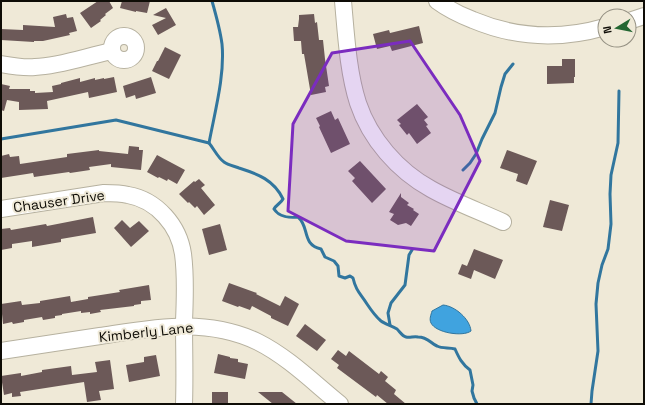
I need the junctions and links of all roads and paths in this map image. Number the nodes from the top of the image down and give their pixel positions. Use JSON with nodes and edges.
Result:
{"nodes":[{"id":1,"x":343,"y":1,"type":"edge"},
{"id":2,"x":437,"y":1,"type":"edge"},
{"id":3,"x":597,"y":29,"type":"edge"},
{"id":4,"x":112,"y":51,"type":"dead end"},
{"id":5,"x":1,"y":64,"type":"edge"},
{"id":6,"x":1,"y":209,"type":"edge"},
{"id":7,"x":503,"y":222,"type":"dead end"},
{"id":8,"x":184,"y":326,"type":"junction"},
{"id":9,"x":1,"y":351,"type":"edge"},
{"id":10,"x":184,"y":404,"type":"edge"},
{"id":11,"x":340,"y":404,"type":"edge"}],
"edges":[{"from":1,"to":7,"type":"street"},
{"from":2,"to":3,"type":"street"},
{"from":4,"to":5,"type":"street"},
{"from":6,"to":8,"type":"street","name":"Chauser Drive"},
{"from":8,"to":9,"type":"street","name":"Kimberly Lane"},
{"from":8,"to":10,"type":"street","name":"Chauser Drive"},
{"from":8,"to":11,"type":"street","name":"Kimberly Lane"}]}
